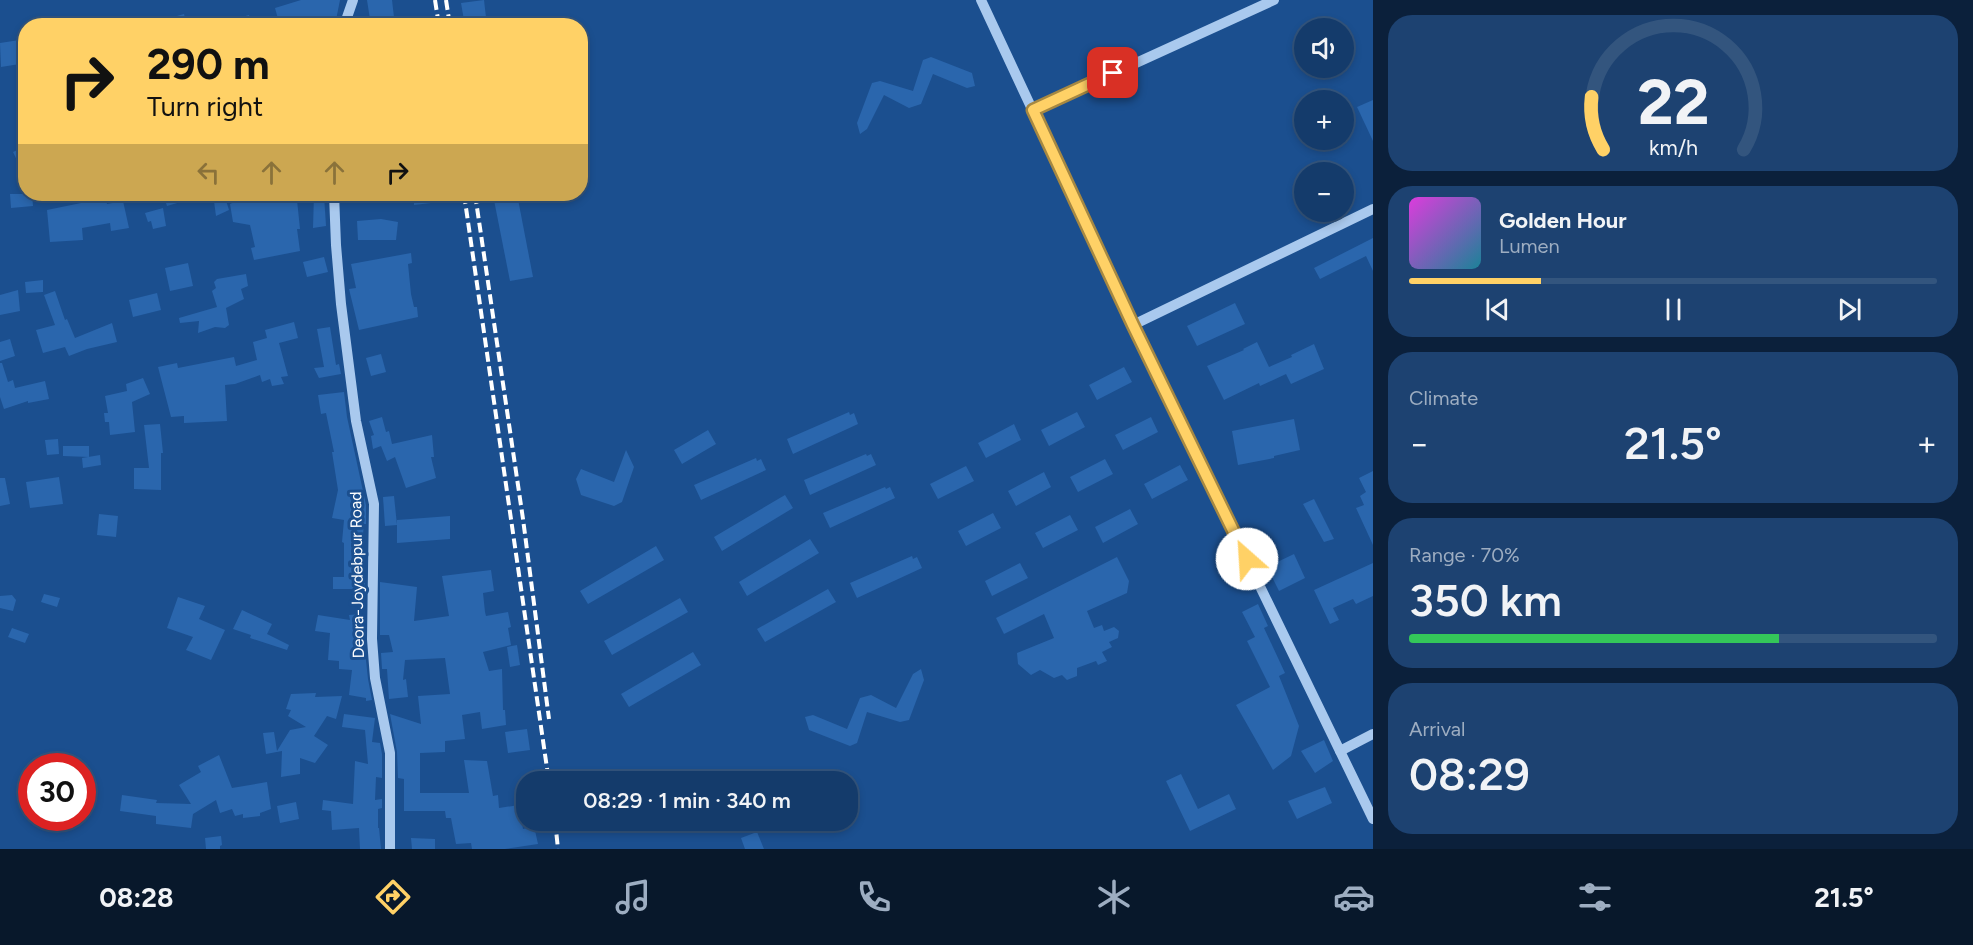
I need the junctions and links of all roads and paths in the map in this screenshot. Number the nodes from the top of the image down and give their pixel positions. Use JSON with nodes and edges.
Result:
{"nodes":[{"id":1,"x":353,"y":0,"type":"edge"},
{"id":2,"x":981,"y":0,"type":"edge"},
{"id":3,"x":1274,"y":0,"type":"edge"},
{"id":4,"x":347,"y":18,"type":"edge"},
{"id":5,"x":1033,"y":110,"type":"junction"},
{"id":6,"x":334,"y":201,"type":"edge"},
{"id":7,"x":1373,"y":210,"type":"edge"},
{"id":8,"x":1133,"y":325,"type":"junction"},
{"id":9,"x":1373,"y":734,"type":"edge"},
{"id":10,"x":1340,"y":751,"type":"junction"},
{"id":11,"x":1373,"y":819,"type":"edge"},
{"id":12,"x":390,"y":849,"type":"edge"}],
"edges":[{"from":1,"to":4,"type":"street"},
{"from":2,"to":5,"type":"street"},
{"from":3,"to":5,"type":"street"},
{"from":5,"to":8,"type":"street"},
{"from":6,"to":12,"type":"street","name":"Deora-Joydebpur Road"},
{"from":7,"to":8,"type":"street"},
{"from":8,"to":10,"type":"street"},
{"from":9,"to":10,"type":"street"},
{"from":10,"to":11,"type":"street"}]}
